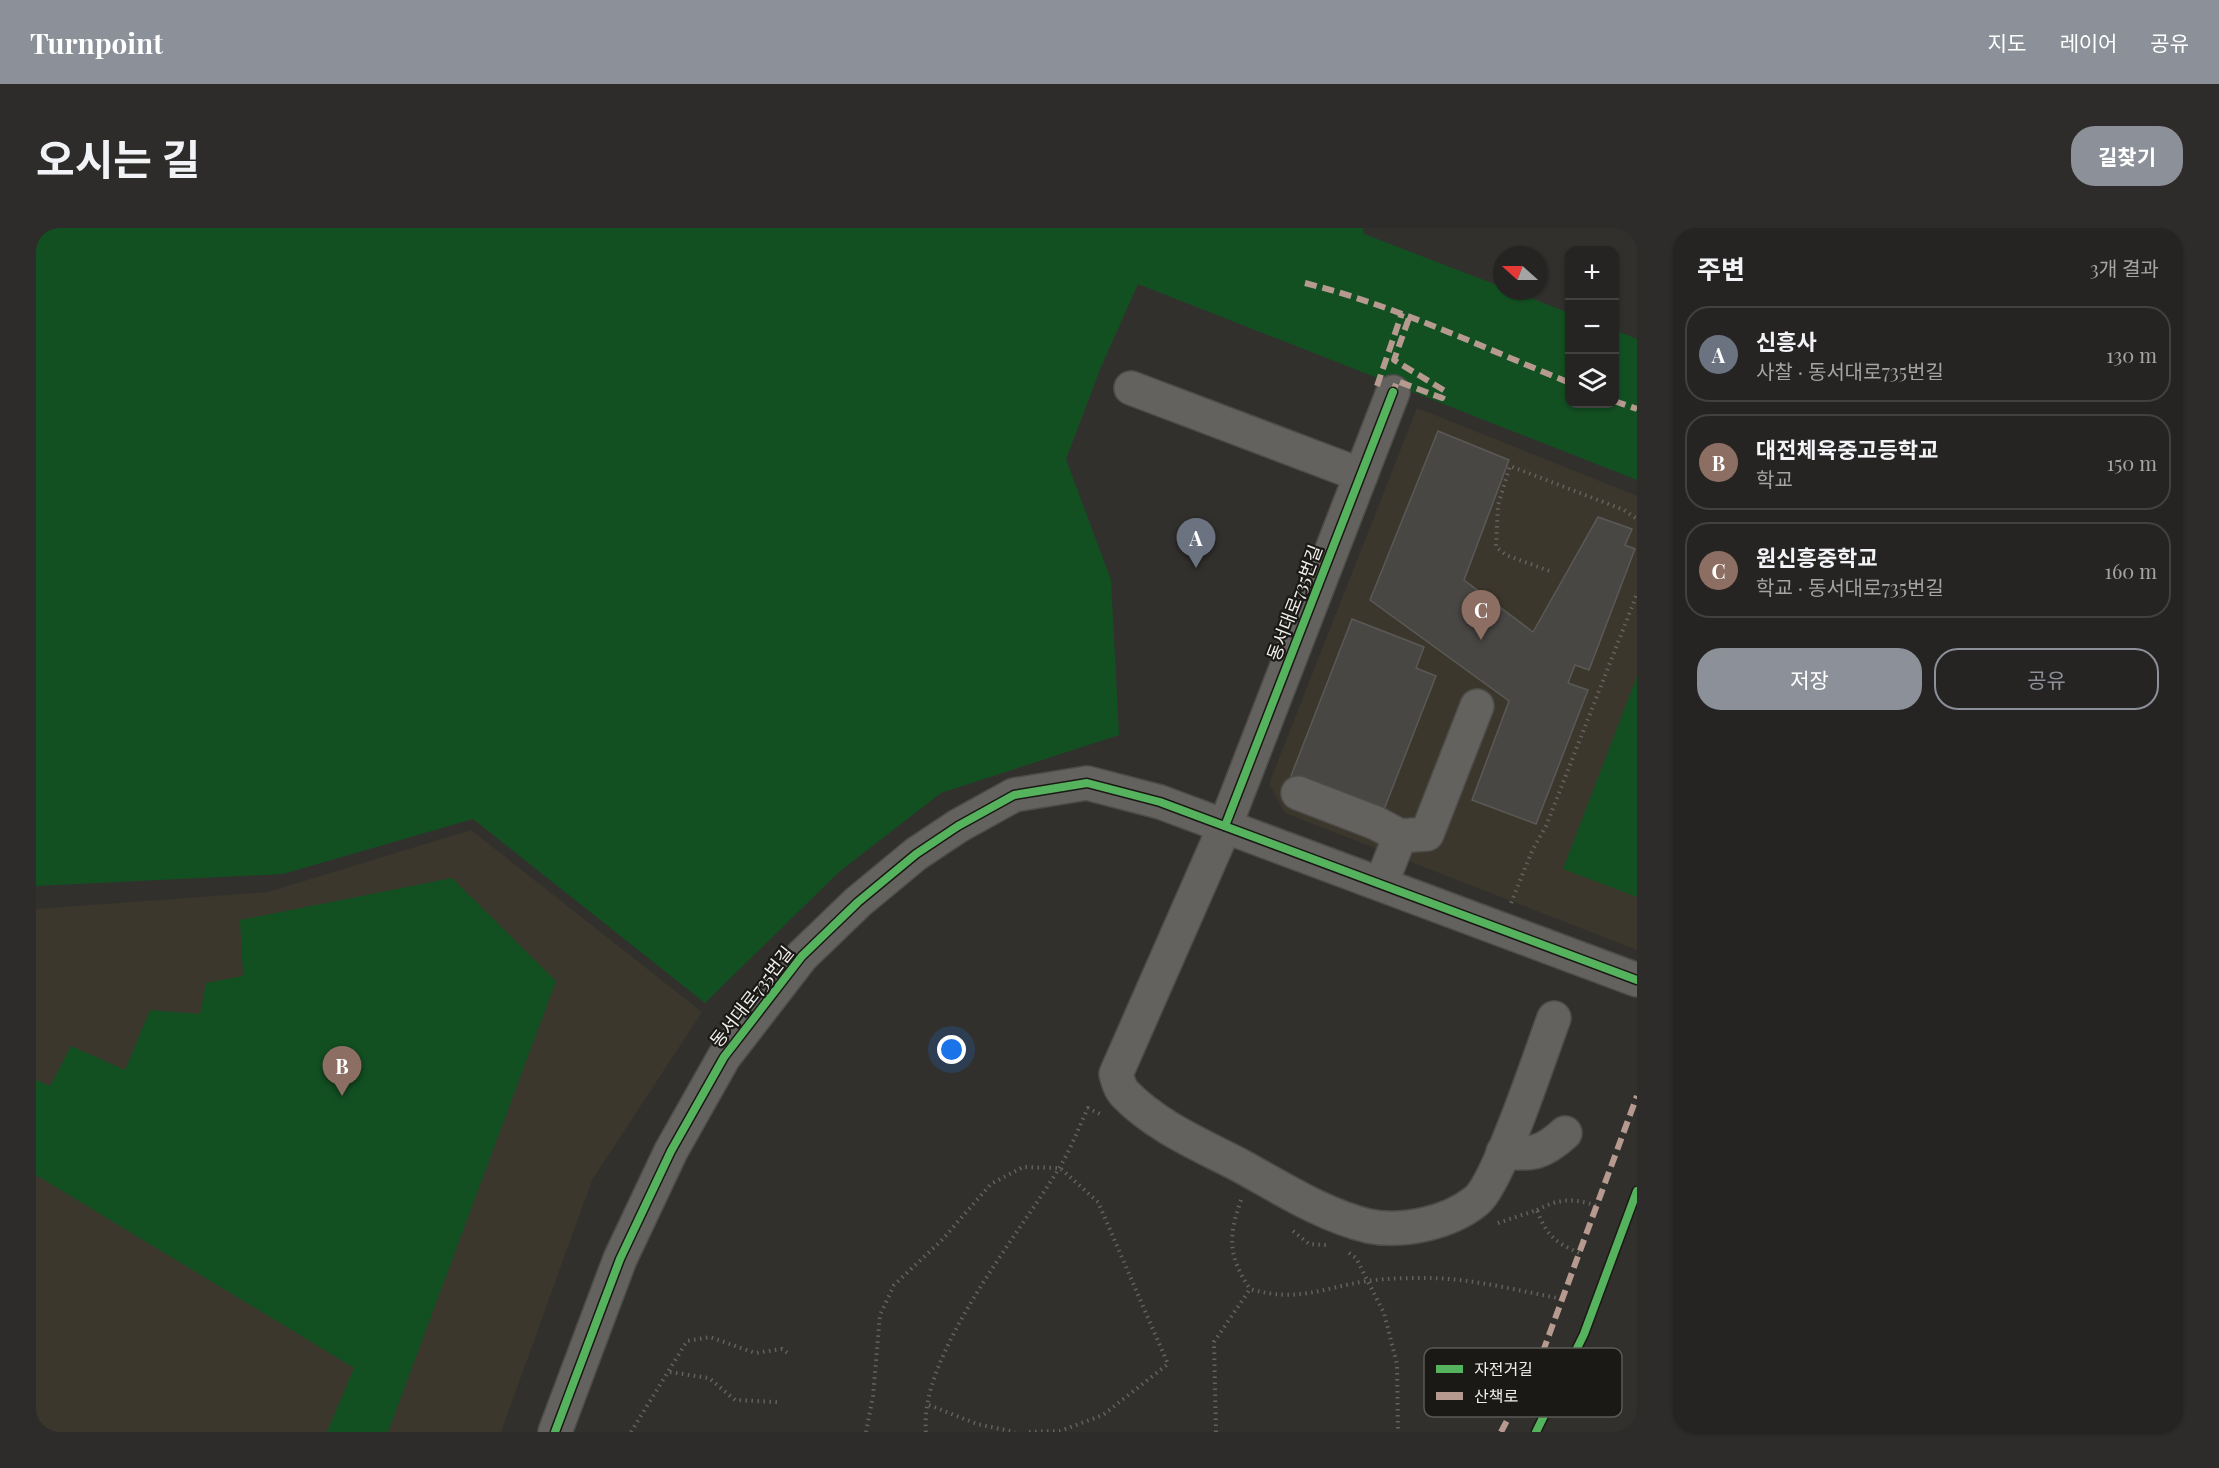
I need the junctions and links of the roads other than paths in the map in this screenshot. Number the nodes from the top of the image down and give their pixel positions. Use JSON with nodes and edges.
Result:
{"nodes":[{"id":1,"x":1131,"y":388,"type":"dead end"},
{"id":2,"x":1393,"y":392,"type":"dead end"},
{"id":3,"x":1361,"y":475,"type":"junction"},
{"id":4,"x":1477,"y":706,"type":"dead end"},
{"id":5,"x":1298,"y":793,"type":"dead end"},
{"id":6,"x":1225,"y":826,"type":"junction"},
{"id":7,"x":1400,"y":836,"type":"junction"},
{"id":8,"x":1381,"y":884,"type":"junction"},
{"id":9,"x":1637,"y":980,"type":"edge"},
{"id":10,"x":1554,"y":1018,"type":"dead end"},
{"id":11,"x":1566,"y":1133,"type":"dead end"},
{"id":12,"x":1503,"y":1152,"type":"junction"},
{"id":13,"x":555,"y":1432,"type":"edge"}],
"edges":[{"from":1,"to":3,"type":"street"},
{"from":2,"to":3,"type":"street","name":"동서대로735번길"},
{"from":3,"to":6,"type":"street","name":"동서대로735번길"},
{"from":4,"to":7,"type":"street"},
{"from":5,"to":7,"type":"street"},
{"from":6,"to":8,"type":"street","name":"동서대로735번길"},
{"from":6,"to":12,"type":"street"},
{"from":6,"to":13,"type":"street","name":"동서대로735번길"},
{"from":7,"to":8,"type":"street"},
{"from":8,"to":9,"type":"street","name":"동서대로735번길"},
{"from":10,"to":12,"type":"street"},
{"from":11,"to":12,"type":"street"}]}
